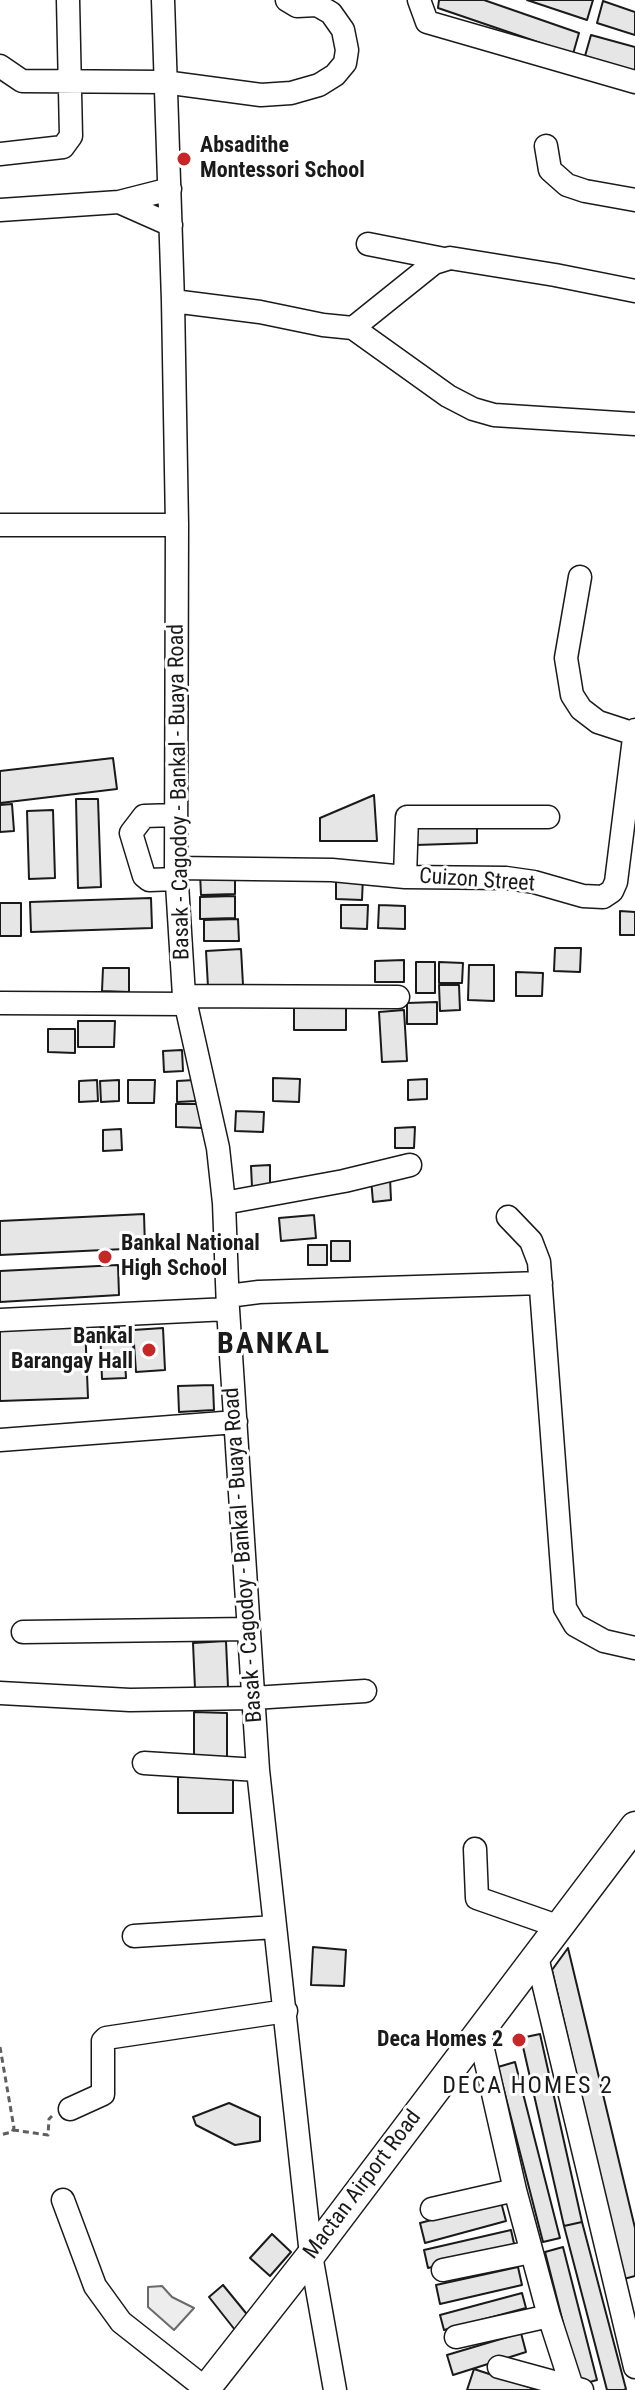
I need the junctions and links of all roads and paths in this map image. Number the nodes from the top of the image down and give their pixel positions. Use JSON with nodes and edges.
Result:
{"nodes":[{"id":1,"x":68,"y":0,"type":"edge"},
{"id":2,"x":163,"y":0,"type":"edge"},
{"id":3,"x":287,"y":0,"type":"edge"},
{"id":4,"x":419,"y":0,"type":"edge"},
{"id":5,"x":0,"y":66,"type":"edge"},
{"id":6,"x":68,"y":82,"type":"junction"},
{"id":7,"x":164,"y":82,"type":"junction"},
{"id":8,"x":635,"y":82,"type":"edge"},
{"id":9,"x":546,"y":146,"type":"dead end"},
{"id":10,"x":0,"y":154,"type":"edge"},
{"id":11,"x":170,"y":189,"type":"junction"},
{"id":12,"x":635,"y":200,"type":"edge"},
{"id":13,"x":119,"y":202,"type":"junction"},
{"id":14,"x":0,"y":210,"type":"edge"},
{"id":15,"x":171,"y":225,"type":"junction"},
{"id":16,"x":368,"y":244,"type":"dead end"},
{"id":17,"x":444,"y":259,"type":"junction"},
{"id":18,"x":635,"y":291,"type":"edge"},
{"id":19,"x":173,"y":301,"type":"junction"},
{"id":20,"x":353,"y":328,"type":"junction"},
{"id":21,"x":635,"y":424,"type":"edge"},
{"id":22,"x":0,"y":525,"type":"edge"},
{"id":23,"x":177,"y":525,"type":"junction"},
{"id":24,"x":580,"y":577,"type":"dead end"},
{"id":25,"x":635,"y":732,"type":"edge"},
{"id":26,"x":176,"y":815,"type":"junction"},
{"id":27,"x":548,"y":817,"type":"dead end"},
{"id":28,"x":176,"y":873,"type":"junction"},
{"id":29,"x":405,"y":877,"type":"junction"},
{"id":30,"x":398,"y":997,"type":"dead end"},
{"id":31,"x":185,"y":1000,"type":"junction"},
{"id":32,"x":0,"y":1003,"type":"edge"},
{"id":33,"x":410,"y":1165,"type":"dead end"},
{"id":34,"x":224,"y":1203,"type":"junction"},
{"id":35,"x":508,"y":1217,"type":"dead end"},
{"id":36,"x":541,"y":1283,"type":"junction"},
{"id":37,"x":228,"y":1302,"type":"junction"},
{"id":38,"x":0,"y":1320,"type":"edge"},
{"id":39,"x":236,"y":1422,"type":"junction"},
{"id":40,"x":0,"y":1440,"type":"edge"},
{"id":41,"x":249,"y":1629,"type":"junction"},
{"id":42,"x":23,"y":1632,"type":"dead end"},
{"id":43,"x":635,"y":1648,"type":"edge"},
{"id":44,"x":365,"y":1691,"type":"dead end"},
{"id":45,"x":0,"y":1693,"type":"edge"},
{"id":46,"x":253,"y":1698,"type":"junction"},
{"id":47,"x":144,"y":1763,"type":"dead end"},
{"id":48,"x":258,"y":1770,"type":"junction"},
{"id":49,"x":635,"y":1826,"type":"edge"},
{"id":50,"x":475,"y":1849,"type":"dead end"},
{"id":51,"x":275,"y":1927,"type":"junction"},
{"id":52,"x":560,"y":1927,"type":"junction"},
{"id":53,"x":134,"y":1936,"type":"dead end"},
{"id":54,"x":537,"y":1957,"type":"junction"},
{"id":55,"x":286,"y":2011,"type":"junction"},
{"id":56,"x":479,"y":2032,"type":"junction"},
{"id":57,"x":0,"y":2047,"type":"edge"},
{"id":58,"x":70,"y":2109,"type":"joint"},
{"id":59,"x":13,"y":2130,"type":"junction"},
{"id":60,"x":0,"y":2135,"type":"edge"},
{"id":61,"x":515,"y":2190,"type":"junction"},
{"id":62,"x":63,"y":2200,"type":"dead end"},
{"id":63,"x":432,"y":2209,"type":"dead end"},
{"id":64,"x":531,"y":2252,"type":"junction"},
{"id":65,"x":311,"y":2255,"type":"junction"},
{"id":66,"x":443,"y":2270,"type":"dead end"},
{"id":67,"x":549,"y":2316,"type":"junction"},
{"id":68,"x":456,"y":2337,"type":"dead end"},
{"id":69,"x":499,"y":2367,"type":"dead end"},
{"id":70,"x":635,"y":2367,"type":"edge"},
{"id":71,"x":577,"y":2389,"type":"edge"},
{"id":72,"x":206,"y":2390,"type":"edge"},
{"id":73,"x":335,"y":2390,"type":"edge"}],
"edges":[{"from":1,"to":6,"type":"street"},
{"from":2,"to":7,"type":"street","name":"Basak - Cagodoy - Bankal - Buaya Road"},
{"from":3,"to":7,"type":"street"},
{"from":4,"to":8,"type":"street"},
{"from":5,"to":6,"type":"street"},
{"from":6,"to":7,"type":"street"},
{"from":6,"to":10,"type":"street"},
{"from":7,"to":11,"type":"street","name":"Basak - Cagodoy - Bankal - Buaya Road"},
{"from":9,"to":12,"type":"street"},
{"from":11,"to":13,"type":"street"},
{"from":11,"to":15,"type":"street","name":"Basak - Cagodoy - Bankal - Buaya Road"},
{"from":13,"to":14,"type":"street"},
{"from":13,"to":15,"type":"street"},
{"from":15,"to":19,"type":"street","name":"Basak - Cagodoy - Bankal - Buaya Road"},
{"from":16,"to":17,"type":"street"},
{"from":17,"to":18,"type":"street"},
{"from":17,"to":20,"type":"street"},
{"from":19,"to":20,"type":"street"},
{"from":19,"to":23,"type":"street","name":"Basak - Cagodoy - Bankal - Buaya Road"},
{"from":20,"to":21,"type":"street"},
{"from":22,"to":23,"type":"street"},
{"from":23,"to":26,"type":"street","name":"Basak - Cagodoy - Bankal - Buaya Road"},
{"from":24,"to":25,"type":"street"},
{"from":25,"to":29,"type":"street","name":"Cuizon Street"},
{"from":26,"to":28,"type":"street","name":"Basak - Cagodoy - Bankal - Buaya Road"},
{"from":26,"to":28,"type":"street","name":"Cuizon Street"},
{"from":27,"to":29,"type":"street"},
{"from":28,"to":29,"type":"street","name":"Cuizon Street"},
{"from":28,"to":31,"type":"street","name":"Basak - Cagodoy - Bankal - Buaya Road"},
{"from":30,"to":31,"type":"street"},
{"from":31,"to":32,"type":"street"},
{"from":31,"to":34,"type":"street","name":"Basak - Cagodoy - Bankal - Buaya Road"},
{"from":33,"to":34,"type":"street"},
{"from":34,"to":37,"type":"street","name":"Basak - Cagodoy - Bankal - Buaya Road"},
{"from":35,"to":36,"type":"street"},
{"from":36,"to":37,"type":"street"},
{"from":36,"to":43,"type":"street"},
{"from":37,"to":38,"type":"street"},
{"from":37,"to":39,"type":"street","name":"Basak - Cagodoy - Bankal - Buaya Road"},
{"from":39,"to":40,"type":"street"},
{"from":39,"to":41,"type":"street","name":"Basak - Cagodoy - Bankal - Buaya Road"},
{"from":41,"to":42,"type":"street"},
{"from":41,"to":46,"type":"street","name":"Basak - Cagodoy - Bankal - Buaya Road"},
{"from":44,"to":46,"type":"street"},
{"from":45,"to":46,"type":"street"},
{"from":46,"to":48,"type":"street","name":"Basak - Cagodoy - Bankal - Buaya Road"},
{"from":47,"to":48,"type":"street"},
{"from":48,"to":51,"type":"street","name":"Basak - Cagodoy - Bankal - Buaya Road"},
{"from":49,"to":52,"type":"main road","name":"Mactan Airport Road"},
{"from":50,"to":52,"type":"street"},
{"from":51,"to":53,"type":"street"},
{"from":51,"to":55,"type":"street","name":"Basak - Cagodoy - Bankal - Buaya Road"},
{"from":52,"to":54,"type":"main road","name":"Mactan Airport Road"},
{"from":54,"to":56,"type":"main road","name":"Mactan Airport Road"},
{"from":54,"to":70,"type":"street"},
{"from":55,"to":58,"type":"street"},
{"from":55,"to":65,"type":"street","name":"Basak - Cagodoy - Bankal - Buaya Road"},
{"from":56,"to":61,"type":"street"},
{"from":56,"to":65,"type":"main road","name":"Mactan Airport Road"},
{"from":57,"to":59,"type":"path"},
{"from":58,"to":59,"type":"path"},
{"from":59,"to":60,"type":"path"},
{"from":61,"to":63,"type":"street"},
{"from":61,"to":64,"type":"street"},
{"from":62,"to":72,"type":"street"},
{"from":64,"to":66,"type":"street"},
{"from":64,"to":67,"type":"street"},
{"from":65,"to":72,"type":"main road","name":"Mactan Airport Road"},
{"from":65,"to":73,"type":"street","name":"Basak - Cagodoy - Bankal - Buaya Road"},
{"from":67,"to":68,"type":"street"},
{"from":67,"to":71,"type":"street"},
{"from":69,"to":71,"type":"street"}]}
